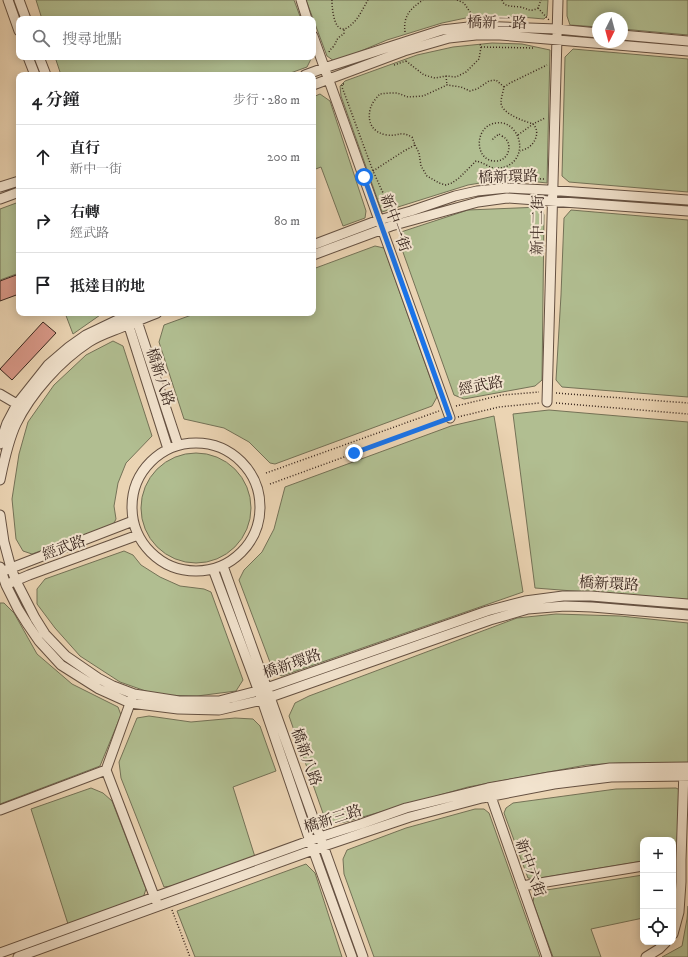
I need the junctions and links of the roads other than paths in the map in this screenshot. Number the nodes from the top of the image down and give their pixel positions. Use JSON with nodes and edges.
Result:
{"nodes":[{"id":1,"x":8,"y":0,"type":"edge"},
{"id":2,"x":19,"y":0,"type":"edge"},
{"id":3,"x":301,"y":0,"type":"edge"},
{"id":4,"x":558,"y":0,"type":"edge"},
{"id":5,"x":25,"y":16,"type":"edge"},
{"id":6,"x":306,"y":16,"type":"edge"},
{"id":7,"x":16,"y":23,"type":"edge"},
{"id":8,"x":557,"y":29,"type":"junction"},
{"id":9,"x":475,"y":30,"type":"junction"},
{"id":10,"x":592,"y":32,"type":"edge"},
{"id":11,"x":628,"y":36,"type":"edge"},
{"id":12,"x":558,"y":40,"type":"junction"},
{"id":13,"x":688,"y":41,"type":"edge"},
{"id":14,"x":316,"y":44,"type":"edge"},
{"id":15,"x":688,"y":51,"type":"edge"},
{"id":16,"x":29,"y":60,"type":"edge"},
{"id":17,"x":40,"y":60,"type":"edge"},
{"id":18,"x":323,"y":64,"type":"junction"},
{"id":19,"x":34,"y":72,"type":"edge"},
{"id":20,"x":45,"y":72,"type":"edge"},
{"id":21,"x":310,"y":72,"type":"edge"},
{"id":22,"x":328,"y":79,"type":"junction"},
{"id":23,"x":316,"y":84,"type":"edge"},
{"id":24,"x":16,"y":182,"type":"edge"},
{"id":25,"x":0,"y":187,"type":"edge"},
{"id":26,"x":553,"y":190,"type":"junction"},
{"id":27,"x":16,"y":193,"type":"edge"},
{"id":28,"x":0,"y":198,"type":"edge"},
{"id":29,"x":688,"y":200,"type":"edge"},
{"id":30,"x":553,"y":201,"type":"junction"},
{"id":31,"x":688,"y":211,"type":"edge"},
{"id":32,"x":380,"y":224,"type":"junction"},
{"id":33,"x":316,"y":243,"type":"edge"},
{"id":34,"x":316,"y":253,"type":"edge"},
{"id":35,"x":130,"y":317,"type":"edge"},
{"id":36,"x":0,"y":394,"type":"edge"},
{"id":37,"x":547,"y":402,"type":"road end"},
{"id":38,"x":21,"y":407,"type":"junction"},
{"id":39,"x":450,"y":418,"type":"road end"},
{"id":40,"x":0,"y":444,"type":"edge"},
{"id":41,"x":178,"y":445,"type":"junction"},
{"id":42,"x":168,"y":449,"type":"junction"},
{"id":43,"x":0,"y":480,"type":"edge"},
{"id":44,"x":0,"y":515,"type":"edge"},
{"id":45,"x":133,"y":521,"type":"junction"},
{"id":46,"x":138,"y":535,"type":"junction"},
{"id":47,"x":223,"y":566,"type":"junction"},
{"id":48,"x":11,"y":568,"type":"junction"},
{"id":49,"x":213,"y":569,"type":"junction"},
{"id":50,"x":0,"y":570,"type":"edge"},
{"id":51,"x":16,"y":581,"type":"junction"},
{"id":52,"x":3,"y":586,"type":"edge"},
{"id":53,"x":688,"y":604,"type":"edge"},
{"id":54,"x":688,"y":615,"type":"edge"},
{"id":55,"x":134,"y":694,"type":"junction"},
{"id":56,"x":264,"y":694,"type":"junction"},
{"id":57,"x":130,"y":703,"type":"junction"},
{"id":58,"x":106,"y":770,"type":"junction"},
{"id":59,"x":686,"y":771,"type":"edge"},
{"id":60,"x":489,"y":792,"type":"junction"},
{"id":61,"x":0,"y":810,"type":"edge"},
{"id":62,"x":320,"y":837,"type":"junction"},
{"id":63,"x":310,"y":841,"type":"junction"},
{"id":64,"x":324,"y":846,"type":"junction"},
{"id":65,"x":314,"y":850,"type":"junction"},
{"id":66,"x":677,"y":860,"type":"edge"},
{"id":67,"x":640,"y":866,"type":"edge"},
{"id":68,"x":522,"y":886,"type":"junction"},
{"id":69,"x":154,"y":897,"type":"junction"},
{"id":70,"x":158,"y":906,"type":"junction"},
{"id":71,"x":676,"y":923,"type":"edge"},
{"id":72,"x":663,"y":945,"type":"edge"},
{"id":73,"x":0,"y":953,"type":"edge"},
{"id":74,"x":18,"y":957,"type":"edge"},
{"id":75,"x":352,"y":957,"type":"edge"},
{"id":76,"x":363,"y":957,"type":"edge"},
{"id":77,"x":547,"y":957,"type":"edge"},
{"id":78,"x":646,"y":957,"type":"edge"}],
"edges":[{"from":1,"to":7,"type":"street"},
{"from":2,"to":5,"type":"street"},
{"from":3,"to":6,"type":"street"},
{"from":4,"to":8,"type":"street","name":"新中二街"},
{"from":8,"to":9,"type":"street","name":"橋新二路"},
{"from":8,"to":10,"type":"street","name":"橋新二路"},
{"from":8,"to":12,"type":"street","name":"新中二街"},
{"from":9,"to":12,"type":"street","name":"橋新二路"},
{"from":9,"to":18,"type":"street","name":"橋新二路"},
{"from":9,"to":22,"type":"street","name":"橋新二路"},
{"from":11,"to":13,"type":"street"},
{"from":12,"to":15,"type":"street","name":"橋新二路"},
{"from":12,"to":26,"type":"street","name":"新中二街"},
{"from":14,"to":18,"type":"street","name":"新中一街"},
{"from":16,"to":19,"type":"street"},
{"from":17,"to":20,"type":"street"},
{"from":18,"to":21,"type":"street","name":"橋新二路"},
{"from":18,"to":22,"type":"street","name":"新中一街"},
{"from":22,"to":23,"type":"street","name":"橋新二路"},
{"from":22,"to":32,"type":"street","name":"新中一街"},
{"from":24,"to":25,"type":"street"},
{"from":26,"to":29,"type":"street","name":"橋新環路"},
{"from":26,"to":30,"type":"street","name":"新中二街"},
{"from":26,"to":32,"type":"street","name":"橋新環路"},
{"from":27,"to":28,"type":"street"},
{"from":30,"to":31,"type":"street","name":"橋新環路"},
{"from":30,"to":32,"type":"street","name":"橋新環路"},
{"from":30,"to":37,"type":"street","name":"新中二街"},
{"from":32,"to":33,"type":"street","name":"橋新環路"},
{"from":32,"to":34,"type":"street","name":"橋新環路"},
{"from":32,"to":39,"type":"street","name":"新中一街"},
{"from":35,"to":38,"type":"street"},
{"from":35,"to":41,"type":"street","name":"橋新八路"},
{"from":35,"to":42,"type":"street","name":"橋新八路"},
{"from":36,"to":38,"type":"street"},
{"from":38,"to":40,"type":"street"},
{"from":38,"to":43,"type":"street"},
{"from":41,"to":42,"type":"street"},
{"from":41,"to":47,"type":"street"},
{"from":42,"to":45,"type":"street"},
{"from":44,"to":48,"type":"street","name":"橋新環路"},
{"from":45,"to":46,"type":"street"},
{"from":45,"to":48,"type":"street","name":"經武路"},
{"from":46,"to":49,"type":"street"},
{"from":46,"to":51,"type":"street","name":"經武路"},
{"from":47,"to":49,"type":"street"},
{"from":47,"to":56,"type":"street","name":"橋新八路"},
{"from":48,"to":50,"type":"street","name":"經武路"},
{"from":48,"to":51,"type":"street","name":"橋新環路"},
{"from":49,"to":56,"type":"street","name":"橋新八路"},
{"from":50,"to":52,"type":"street","name":"橋新環路"},
{"from":51,"to":52,"type":"street","name":"經武路"},
{"from":51,"to":55,"type":"street","name":"橋新環路"},
{"from":52,"to":57,"type":"street","name":"橋新環路"},
{"from":53,"to":56,"type":"street","name":"橋新環路"},
{"from":54,"to":56,"type":"street","name":"橋新環路"},
{"from":55,"to":56,"type":"street","name":"橋新環路"},
{"from":55,"to":57,"type":"street"},
{"from":56,"to":57,"type":"street","name":"橋新環路"},
{"from":56,"to":62,"type":"street","name":"橋新八路"},
{"from":56,"to":63,"type":"street","name":"橋新八路"},
{"from":57,"to":58,"type":"street"},
{"from":58,"to":61,"type":"street"},
{"from":58,"to":69,"type":"street"},
{"from":59,"to":60,"type":"street","name":"橋新三路"},
{"from":59,"to":66,"type":"street"},
{"from":60,"to":62,"type":"street","name":"橋新三路"},
{"from":60,"to":64,"type":"street","name":"橋新三路"},
{"from":60,"to":68,"type":"street","name":"新中六街"},
{"from":62,"to":63,"type":"street","name":"橋新三路"},
{"from":62,"to":64,"type":"street","name":"橋新八路"},
{"from":63,"to":65,"type":"street","name":"橋新八路"},
{"from":63,"to":69,"type":"street","name":"橋新三路"},
{"from":64,"to":65,"type":"street","name":"橋新三路"},
{"from":64,"to":76,"type":"street","name":"橋新八路"},
{"from":65,"to":70,"type":"street","name":"橋新三路"},
{"from":65,"to":75,"type":"street","name":"橋新八路"},
{"from":66,"to":71,"type":"street"},
{"from":67,"to":68,"type":"street"},
{"from":68,"to":77,"type":"street","name":"新中六街"},
{"from":69,"to":70,"type":"street"},
{"from":69,"to":73,"type":"street","name":"橋新三路"},
{"from":70,"to":74,"type":"street","name":"橋新三路"},
{"from":72,"to":78,"type":"street"}]}
